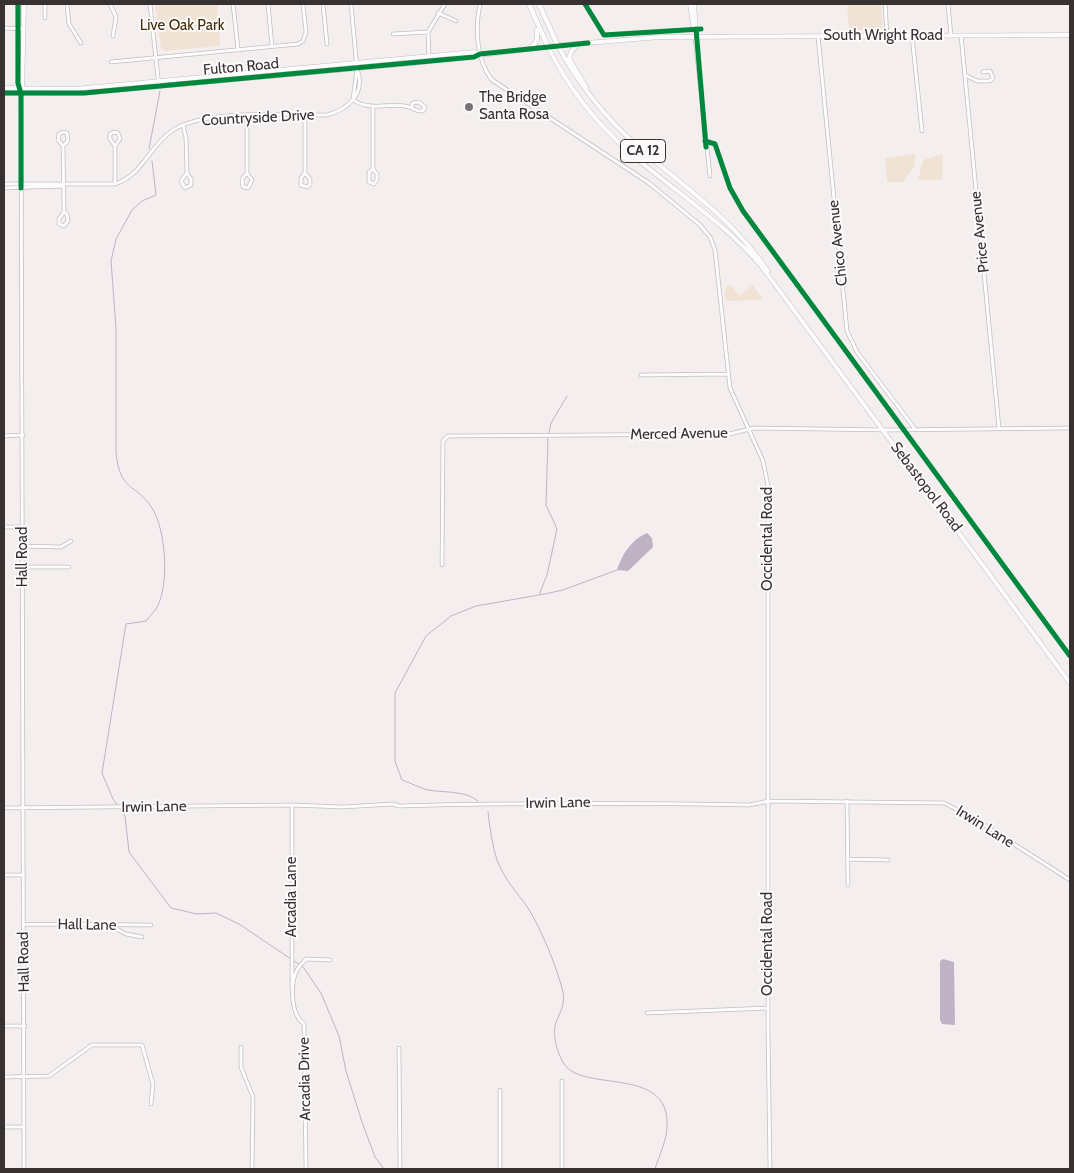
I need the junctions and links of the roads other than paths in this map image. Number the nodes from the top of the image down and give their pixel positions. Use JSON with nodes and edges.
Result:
{"nodes":[{"id":1,"x":18,"y":4,"type":"edge"},
{"id":2,"x":24,"y":4,"type":"edge"},
{"id":3,"x":45,"y":4,"type":"edge"},
{"id":4,"x":67,"y":4,"type":"edge"},
{"id":5,"x":110,"y":4,"type":"edge"},
{"id":6,"x":150,"y":4,"type":"edge"},
{"id":7,"x":233,"y":4,"type":"edge"},
{"id":8,"x":268,"y":4,"type":"edge"},
{"id":9,"x":303,"y":4,"type":"edge"},
{"id":10,"x":323,"y":4,"type":"edge"},
{"id":11,"x":352,"y":4,"type":"edge"},
{"id":12,"x":445,"y":4,"type":"edge"},
{"id":13,"x":480,"y":4,"type":"edge"},
{"id":14,"x":529,"y":4,"type":"edge"},
{"id":15,"x":539,"y":4,"type":"edge"},
{"id":16,"x":690,"y":4,"type":"edge"},
{"id":17,"x":694,"y":4,"type":"edge"},
{"id":18,"x":885,"y":4,"type":"edge"},
{"id":19,"x":948,"y":4,"type":"edge"},
{"id":20,"x":438,"y":14,"type":"junction"},
{"id":21,"x":45,"y":18,"type":"dead end"},
{"id":22,"x":456,"y":21,"type":"dead end"},
{"id":23,"x":536,"y":22,"type":"junction"},
{"id":24,"x":4,"y":28,"type":"edge"},
{"id":25,"x":18,"y":29,"type":"junction"},
{"id":26,"x":24,"y":29,"type":"junction"},
{"id":27,"x":428,"y":32,"type":"junction"},
{"id":28,"x":393,"y":34,"type":"dead end"},
{"id":29,"x":1070,"y":35,"type":"edge"},
{"id":30,"x":113,"y":36,"type":"dead end"},
{"id":31,"x":695,"y":36,"type":"junction"},
{"id":32,"x":818,"y":36,"type":"junction"},
{"id":33,"x":887,"y":36,"type":"junction"},
{"id":34,"x":912,"y":36,"type":"junction"},
{"id":35,"x":951,"y":36,"type":"junction"},
{"id":36,"x":961,"y":36,"type":"junction"},
{"id":37,"x":81,"y":42,"type":"dead end"},
{"id":38,"x":327,"y":44,"type":"dead end"},
{"id":39,"x":579,"y":44,"type":"junction"},
{"id":40,"x":272,"y":46,"type":"junction"},
{"id":41,"x":558,"y":46,"type":"junction"},
{"id":42,"x":548,"y":47,"type":"junction"},
{"id":43,"x":238,"y":49,"type":"junction"},
{"id":44,"x":531,"y":49,"type":"junction"},
{"id":45,"x":480,"y":54,"type":"junction"},
{"id":46,"x":156,"y":56,"type":"junction"},
{"id":47,"x":429,"y":57,"type":"junction"},
{"id":48,"x":110,"y":62,"type":"dead end"},
{"id":49,"x":357,"y":66,"type":"junction"},
{"id":50,"x":983,"y":72,"type":"dead end"},
{"id":51,"x":964,"y":74,"type":"junction"},
{"id":52,"x":159,"y":81,"type":"junction"},
{"id":53,"x":159,"y":87,"type":"junction"},
{"id":54,"x":4,"y":88,"type":"edge"},
{"id":55,"x":21,"y":89,"type":"junction"},
{"id":56,"x":4,"y":93,"type":"edge"},
{"id":57,"x":21,"y":94,"type":"junction"},
{"id":58,"x":588,"y":94,"type":"junction"},
{"id":59,"x":353,"y":100,"type":"junction"},
{"id":60,"x":373,"y":106,"type":"junction"},
{"id":61,"x":411,"y":106,"type":"dead end"},
{"id":62,"x":247,"y":116,"type":"junction"},
{"id":63,"x":305,"y":116,"type":"junction"},
{"id":64,"x":183,"y":125,"type":"junction"},
{"id":65,"x":922,"y":131,"type":"dead end"},
{"id":66,"x":63,"y":146,"type":"dead end"},
{"id":67,"x":115,"y":146,"type":"dead end"},
{"id":68,"x":373,"y":169,"type":"dead end"},
{"id":69,"x":187,"y":173,"type":"dead end"},
{"id":70,"x":247,"y":173,"type":"junction"},
{"id":71,"x":305,"y":173,"type":"dead end"},
{"id":72,"x":710,"y":176,"type":"dead end"},
{"id":73,"x":115,"y":184,"type":"junction"},
{"id":74,"x":4,"y":186,"type":"edge"},
{"id":75,"x":21,"y":186,"type":"junction"},
{"id":76,"x":63,"y":186,"type":"junction"},
{"id":77,"x":64,"y":212,"type":"dead end"},
{"id":78,"x":782,"y":292,"type":"junction"},
{"id":79,"x":728,"y":374,"type":"junction"},
{"id":80,"x":641,"y":375,"type":"dead end"},
{"id":81,"x":1000,"y":428,"type":"junction"},
{"id":82,"x":1070,"y":428,"type":"edge"},
{"id":83,"x":883,"y":429,"type":"junction"},
{"id":84,"x":914,"y":429,"type":"junction"},
{"id":85,"x":748,"y":430,"type":"junction"},
{"id":86,"x":23,"y":435,"type":"junction"},
{"id":87,"x":4,"y":436,"type":"edge"},
{"id":88,"x":4,"y":527,"type":"edge"},
{"id":89,"x":23,"y":527,"type":"junction"},
{"id":90,"x":71,"y":541,"type":"dead end"},
{"id":91,"x":23,"y":546,"type":"junction"},
{"id":92,"x":442,"y":565,"type":"dead end"},
{"id":93,"x":23,"y":567,"type":"junction"},
{"id":94,"x":69,"y":567,"type":"dead end"},
{"id":95,"x":1070,"y":683,"type":"edge"},
{"id":96,"x":769,"y":801,"type":"junction"},
{"id":97,"x":848,"y":801,"type":"junction"},
{"id":98,"x":292,"y":804,"type":"junction"},
{"id":99,"x":4,"y":808,"type":"edge"},
{"id":100,"x":24,"y":808,"type":"junction"},
{"id":101,"x":848,"y":860,"type":"junction"},
{"id":102,"x":888,"y":860,"type":"dead end"},
{"id":103,"x":4,"y":875,"type":"edge"},
{"id":104,"x":23,"y":875,"type":"junction"},
{"id":105,"x":1070,"y":880,"type":"edge"},
{"id":106,"x":848,"y":886,"type":"dead end"},
{"id":107,"x":23,"y":924,"type":"junction"},
{"id":108,"x":109,"y":925,"type":"junction"},
{"id":109,"x":151,"y":925,"type":"dead end"},
{"id":110,"x":142,"y":937,"type":"dead end"},
{"id":111,"x":330,"y":960,"type":"dead end"},
{"id":112,"x":292,"y":989,"type":"dead end"},
{"id":113,"x":768,"y":1008,"type":"junction"},
{"id":114,"x":648,"y":1012,"type":"dead end"},
{"id":115,"x":4,"y":1026,"type":"edge"},
{"id":116,"x":25,"y":1026,"type":"junction"},
{"id":117,"x":241,"y":1047,"type":"dead end"},
{"id":118,"x":399,"y":1048,"type":"dead end"},
{"id":119,"x":4,"y":1077,"type":"edge"},
{"id":120,"x":25,"y":1077,"type":"junction"},
{"id":121,"x":562,"y":1081,"type":"dead end"},
{"id":122,"x":500,"y":1090,"type":"dead end"},
{"id":123,"x":151,"y":1104,"type":"dead end"},
{"id":124,"x":4,"y":1127,"type":"edge"},
{"id":125,"x":24,"y":1127,"type":"junction"},
{"id":126,"x":24,"y":1169,"type":"edge"},
{"id":127,"x":252,"y":1169,"type":"edge"},
{"id":128,"x":306,"y":1169,"type":"edge"},
{"id":129,"x":400,"y":1169,"type":"edge"},
{"id":130,"x":500,"y":1169,"type":"edge"},
{"id":131,"x":562,"y":1169,"type":"edge"},
{"id":132,"x":770,"y":1169,"type":"edge"}],
"edges":[{"from":1,"to":25,"type":"main road"},
{"from":2,"to":26,"type":"main road"},
{"from":3,"to":21,"type":"street"},
{"from":4,"to":37,"type":"street"},
{"from":5,"to":30,"type":"street"},
{"from":6,"to":46,"type":"street"},
{"from":7,"to":43,"type":"street"},
{"from":8,"to":40,"type":"street"},
{"from":9,"to":40,"type":"street"},
{"from":10,"to":38,"type":"street"},
{"from":11,"to":49,"type":"street"},
{"from":12,"to":20,"type":"street"},
{"from":13,"to":45,"type":"street","name":"Occidental Road"},
{"from":14,"to":23,"type":"highway","number":"CA 12"},
{"from":15,"to":41,"type":"highway","number":"CA 12"},
{"from":16,"to":31,"type":"main road"},
{"from":17,"to":31,"type":"main road"},
{"from":18,"to":33,"type":"street"},
{"from":19,"to":35,"type":"street"},
{"from":20,"to":22,"type":"street"},
{"from":20,"to":27,"type":"street"},
{"from":23,"to":42,"type":"highway","number":"CA 12"},
{"from":23,"to":44,"type":"highway"},
{"from":24,"to":25,"type":"street"},
{"from":25,"to":26,"type":"street"},
{"from":25,"to":55,"type":"main road"},
{"from":26,"to":55,"type":"main road"},
{"from":27,"to":28,"type":"street"},
{"from":27,"to":47,"type":"street"},
{"from":29,"to":36,"type":"main road","name":"South Wright Road"},
{"from":31,"to":32,"type":"main road","name":"South Wright Road"},
{"from":31,"to":39,"type":"main road","name":"South Wright Road"},
{"from":31,"to":72,"type":"street"},
{"from":32,"to":33,"type":"main road","name":"South Wright Road"},
{"from":32,"to":84,"type":"street","name":"Chico Avenue"},
{"from":33,"to":34,"type":"main road","name":"South Wright Road"},
{"from":34,"to":35,"type":"main road","name":"South Wright Road"},
{"from":34,"to":65,"type":"street"},
{"from":35,"to":36,"type":"main road","name":"South Wright Road"},
{"from":36,"to":51,"type":"street","name":"Price Avenue"},
{"from":39,"to":41,"type":"main road","name":"Fulton Road"},
{"from":39,"to":58,"type":"main road"},
{"from":40,"to":43,"type":"street"},
{"from":41,"to":42,"type":"main road","name":"Fulton Road"},
{"from":41,"to":58,"type":"main road","name":"Sebastopol Road","number":"CA 12"},
{"from":42,"to":44,"type":"main road","name":"Fulton Road"},
{"from":42,"to":78,"type":"main road","name":"Sebastopol Road","number":"CA 12"},
{"from":43,"to":46,"type":"street"},
{"from":44,"to":45,"type":"main road","name":"Fulton Road"},
{"from":45,"to":47,"type":"main road","name":"Fulton Road"},
{"from":45,"to":49,"type":"main road","name":"Fulton Road"},
{"from":45,"to":79,"type":"street","name":"Occidental Road"},
{"from":46,"to":48,"type":"street"},
{"from":46,"to":52,"type":"street"},
{"from":47,"to":49,"type":"main road","name":"Fulton Road"},
{"from":49,"to":52,"type":"main road","name":"Fulton Road"},
{"from":49,"to":53,"type":"main road","name":"Fulton Road"},
{"from":49,"to":59,"type":"street"},
{"from":50,"to":51,"type":"street"},
{"from":51,"to":81,"type":"street","name":"Price Avenue"},
{"from":52,"to":53,"type":"street"},
{"from":52,"to":55,"type":"main road","name":"Fulton Road"},
{"from":53,"to":57,"type":"main road","name":"Fulton Road"},
{"from":54,"to":55,"type":"main road","name":"Fulton Road"},
{"from":55,"to":57,"type":"main road"},
{"from":56,"to":57,"type":"main road","name":"Fulton Road"},
{"from":57,"to":75,"type":"street","name":"Hall Road"},
{"from":58,"to":78,"type":"main road","name":"Sebastopol Road","number":"CA 12"},
{"from":59,"to":60,"type":"street"},
{"from":59,"to":63,"type":"street","name":"Countryside Drive"},
{"from":60,"to":61,"type":"street"},
{"from":60,"to":68,"type":"street"},
{"from":62,"to":63,"type":"street","name":"Countryside Drive"},
{"from":62,"to":64,"type":"street","name":"Countryside Drive"},
{"from":62,"to":70,"type":"street"},
{"from":63,"to":71,"type":"street"},
{"from":64,"to":69,"type":"street"},
{"from":64,"to":73,"type":"street","name":"Countryside Drive"},
{"from":66,"to":76,"type":"street"},
{"from":67,"to":73,"type":"street"},
{"from":70,"to":70,"type":"street"},
{"from":73,"to":76,"type":"street","name":"Countryside Drive"},
{"from":74,"to":75,"type":"street","name":"Countryside Drive"},
{"from":75,"to":76,"type":"street","name":"Countryside Drive"},
{"from":75,"to":86,"type":"street","name":"Hall Road"},
{"from":76,"to":77,"type":"street"},
{"from":78,"to":83,"type":"main road","name":"Sebastopol Road","number":"CA 12"},
{"from":79,"to":80,"type":"street"},
{"from":79,"to":85,"type":"street","name":"Occidental Road"},
{"from":81,"to":82,"type":"street","name":"Merced Avenue"},
{"from":81,"to":84,"type":"street","name":"Merced Avenue"},
{"from":83,"to":84,"type":"street","name":"Merced Avenue"},
{"from":83,"to":85,"type":"street","name":"Merced Avenue"},
{"from":83,"to":95,"type":"main road","name":"Sebastopol Road","number":"CA 12"},
{"from":85,"to":92,"type":"street","name":"Merced Avenue"},
{"from":85,"to":96,"type":"street","name":"Occidental Road"},
{"from":86,"to":87,"type":"street"},
{"from":86,"to":89,"type":"street","name":"Hall Road"},
{"from":88,"to":89,"type":"street"},
{"from":89,"to":91,"type":"street","name":"Hall Road"},
{"from":90,"to":91,"type":"street"},
{"from":91,"to":93,"type":"street","name":"Hall Road"},
{"from":93,"to":94,"type":"street"},
{"from":93,"to":100,"type":"street","name":"Hall Road"},
{"from":96,"to":97,"type":"street","name":"Irwin Lane"},
{"from":96,"to":98,"type":"street","name":"Irwin Lane"},
{"from":96,"to":113,"type":"street","name":"Occidental Road"},
{"from":97,"to":101,"type":"street"},
{"from":97,"to":105,"type":"street","name":"Irwin Lane"},
{"from":98,"to":100,"type":"street","name":"Irwin Lane"},
{"from":98,"to":112,"type":"street","name":"Arcadia Lane"},
{"from":99,"to":100,"type":"street","name":"Irwin Lane"},
{"from":100,"to":104,"type":"street","name":"Hall Road"},
{"from":101,"to":102,"type":"street"},
{"from":101,"to":106,"type":"street"},
{"from":103,"to":104,"type":"street"},
{"from":104,"to":107,"type":"street","name":"Hall Road"},
{"from":107,"to":108,"type":"street","name":"Hall Lane"},
{"from":107,"to":116,"type":"street","name":"Hall Road"},
{"from":108,"to":109,"type":"street","name":"Hall Lane"},
{"from":108,"to":110,"type":"street"},
{"from":111,"to":128,"type":"street","name":"Arcadia Drive"},
{"from":113,"to":114,"type":"street"},
{"from":113,"to":132,"type":"street","name":"Occidental Road"},
{"from":115,"to":116,"type":"street"},
{"from":116,"to":120,"type":"street","name":"Hall Road"},
{"from":117,"to":127,"type":"street"},
{"from":118,"to":129,"type":"street"},
{"from":119,"to":120,"type":"street"},
{"from":120,"to":123,"type":"street"},
{"from":120,"to":125,"type":"street","name":"Hall Road"},
{"from":121,"to":131,"type":"street"},
{"from":122,"to":130,"type":"street"},
{"from":124,"to":125,"type":"street"},
{"from":125,"to":126,"type":"street","name":"Hall Road"}]}
